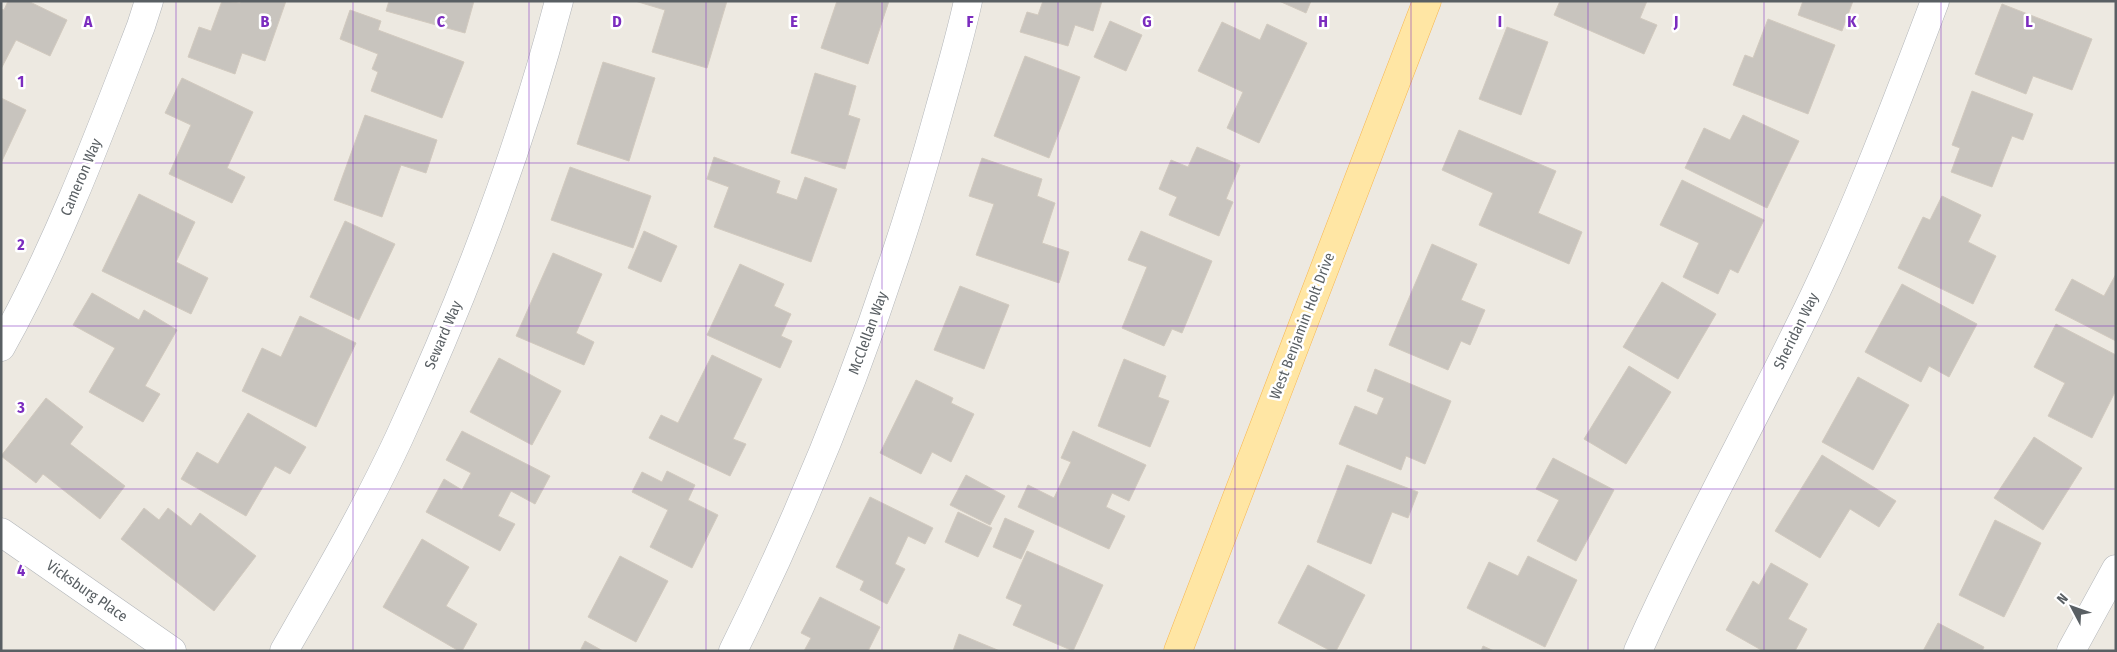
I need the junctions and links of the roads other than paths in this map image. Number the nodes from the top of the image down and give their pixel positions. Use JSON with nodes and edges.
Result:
{"nodes":[{"id":1,"x":148,"y":1,"type":"edge"},
{"id":2,"x":559,"y":1,"type":"edge"},
{"id":3,"x":968,"y":1,"type":"edge"},
{"id":4,"x":1428,"y":1,"type":"edge"},
{"id":5,"x":1935,"y":1,"type":"edge"},
{"id":6,"x":1,"y":347,"type":"edge"},
{"id":7,"x":1,"y":532,"type":"edge"},
{"id":8,"x":2116,"y":569,"type":"edge"},
{"id":9,"x":172,"y":651,"type":"edge"},
{"id":10,"x":284,"y":651,"type":"edge"},
{"id":11,"x":733,"y":651,"type":"edge"},
{"id":12,"x":1178,"y":651,"type":"edge"},
{"id":13,"x":1638,"y":651,"type":"edge"},
{"id":14,"x":2071,"y":651,"type":"edge"}],
"edges":[{"from":1,"to":6,"type":"street","name":"Cameron Way"},
{"from":2,"to":10,"type":"street","name":"Seward Way"},
{"from":3,"to":11,"type":"street","name":"McClellan Way"},
{"from":4,"to":12,"type":"main road","name":"West Benjamin Holt Drive"},
{"from":5,"to":13,"type":"street","name":"Sheridan Way"},
{"from":7,"to":9,"type":"street","name":"Vicksburg Place"},
{"from":8,"to":14,"type":"street"}]}
